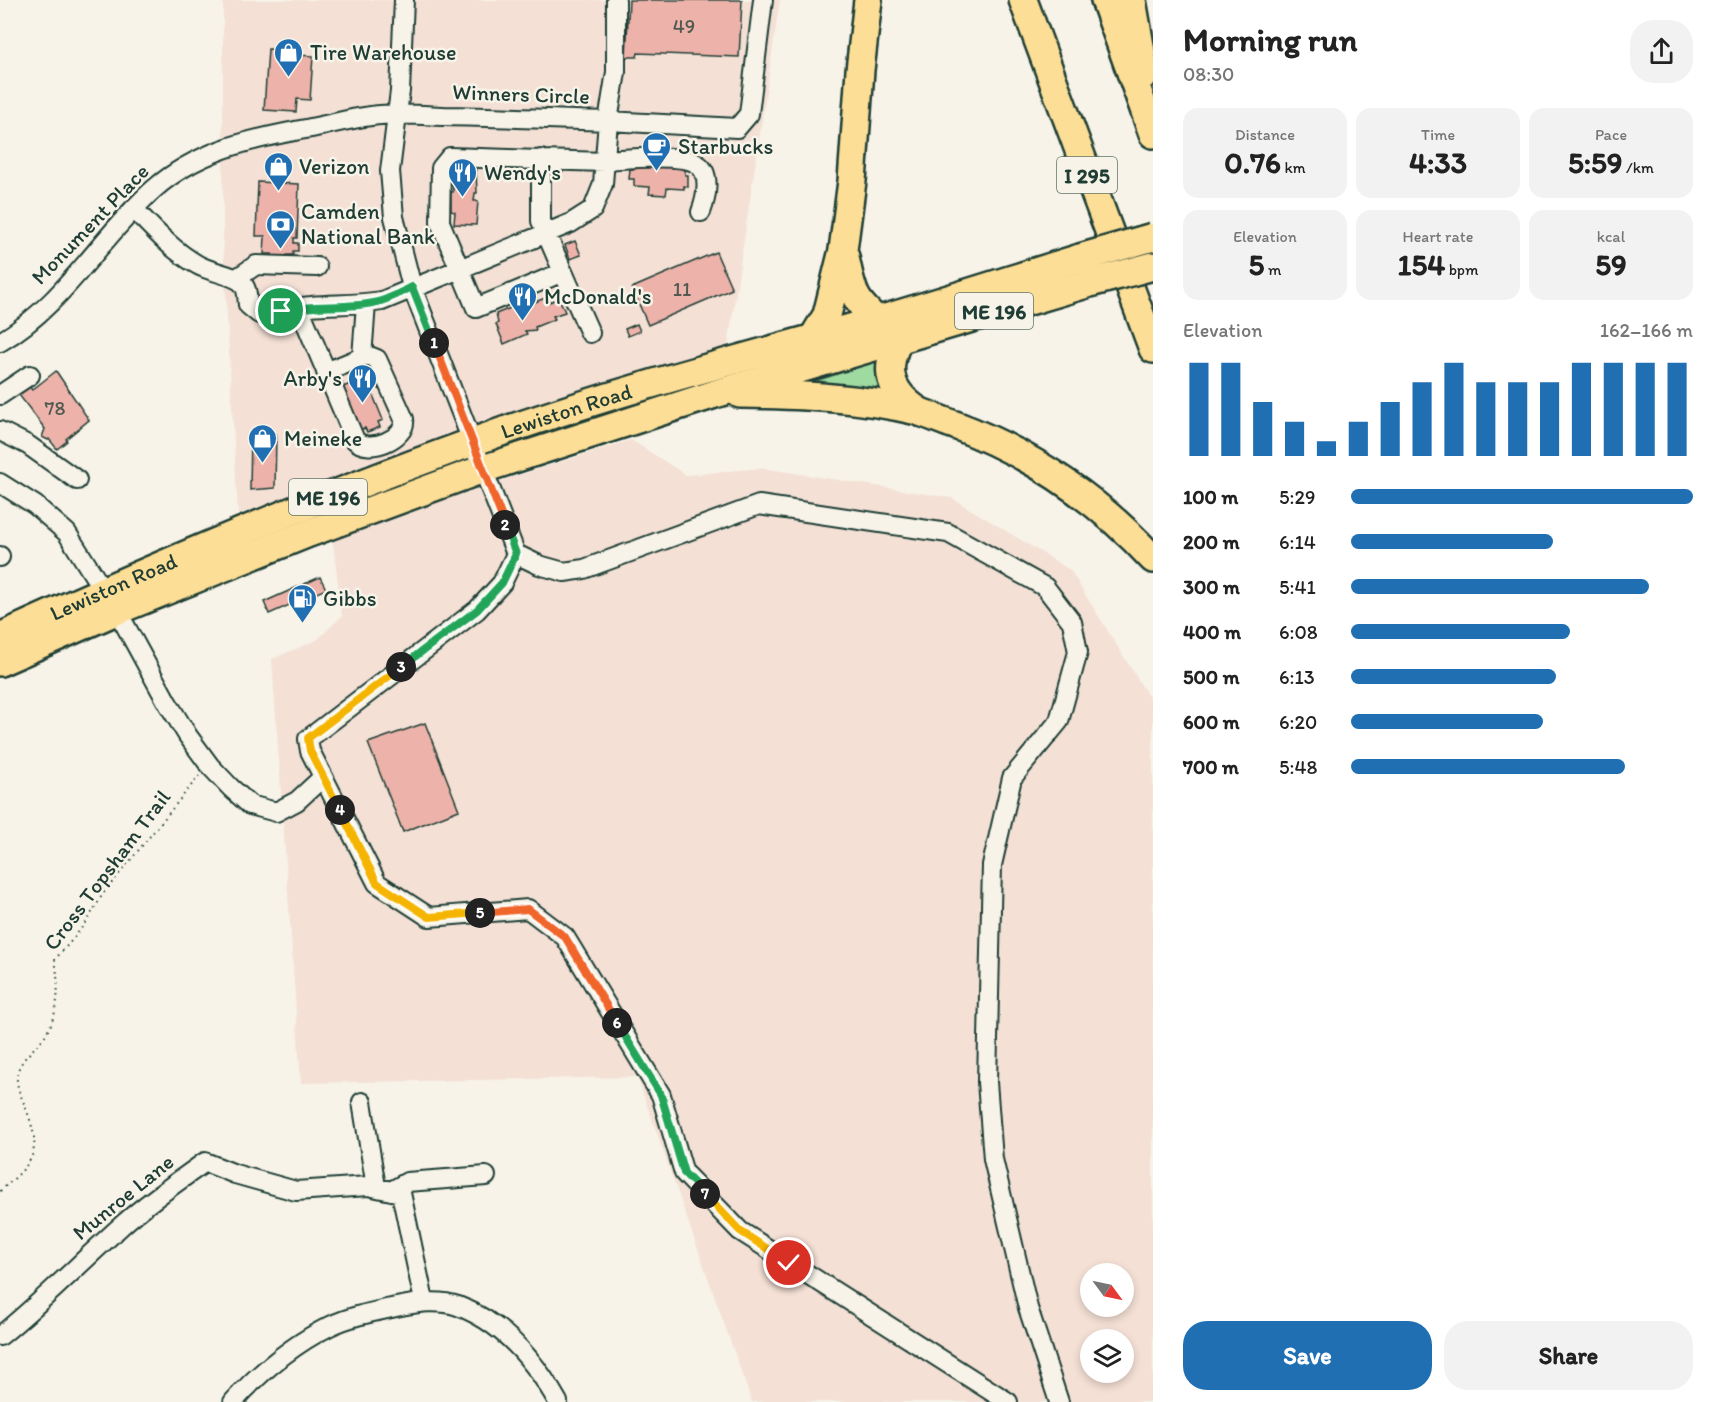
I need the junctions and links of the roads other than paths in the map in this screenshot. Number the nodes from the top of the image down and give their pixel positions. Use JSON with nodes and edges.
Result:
{"nodes":[{"id":1,"x":404,"y":0,"type":"edge"},
{"id":2,"x":616,"y":0,"type":"edge"},
{"id":3,"x":763,"y":0,"type":"edge"},
{"id":4,"x":868,"y":0,"type":"edge"},
{"id":5,"x":1023,"y":0,"type":"edge"},
{"id":6,"x":1105,"y":0,"type":"edge"},
{"id":7,"x":1132,"y":0,"type":"edge"},
{"id":8,"x":1153,"y":114,"type":"edge"},
{"id":9,"x":398,"y":115,"type":"junction"},
{"id":10,"x":608,"y":121,"type":"junction"},
{"id":11,"x":1153,"y":134,"type":"edge"},
{"id":12,"x":541,"y":159,"type":"junction"},
{"id":13,"x":605,"y":161,"type":"junction"},
{"id":14,"x":134,"y":210,"type":"junction"},
{"id":15,"x":701,"y":212,"type":"dead end"},
{"id":16,"x":547,"y":233,"type":"junction"},
{"id":17,"x":1153,"y":237,"type":"edge"},
{"id":18,"x":843,"y":250,"type":"junction"},
{"id":19,"x":1153,"y":266,"type":"edge"},
{"id":20,"x":317,"y":267,"type":"dead end"},
{"id":21,"x":460,"y":268,"type":"junction"},
{"id":22,"x":563,"y":272,"type":"junction"},
{"id":23,"x":237,"y":278,"type":"junction"},
{"id":24,"x":412,"y":287,"type":"junction"},
{"id":25,"x":366,"y":304,"type":"junction"},
{"id":26,"x":299,"y":307,"type":"junction"},
{"id":27,"x":921,"y":308,"type":"junction"},
{"id":28,"x":876,"y":320,"type":"junction"},
{"id":29,"x":590,"y":333,"type":"dead end"},
{"id":30,"x":813,"y":338,"type":"junction"},
{"id":31,"x":898,"y":339,"type":"junction"},
{"id":32,"x":0,"y":342,"type":"edge"},
{"id":33,"x":1153,"y":349,"type":"edge"},
{"id":34,"x":362,"y":357,"type":"junction"},
{"id":35,"x":326,"y":372,"type":"junction"},
{"id":36,"x":30,"y":375,"type":"dead end"},
{"id":37,"x":715,"y":394,"type":"junction"},
{"id":38,"x":0,"y":395,"type":"edge"},
{"id":39,"x":920,"y":412,"type":"junction"},
{"id":40,"x":0,"y":431,"type":"edge"},
{"id":41,"x":473,"y":443,"type":"junction"},
{"id":42,"x":483,"y":469,"type":"junction"},
{"id":43,"x":77,"y":480,"type":"dead end"},
{"id":44,"x":0,"y":483,"type":"edge"},
{"id":45,"x":516,"y":554,"type":"junction"},
{"id":46,"x":1153,"y":559,"type":"edge"},
{"id":47,"x":109,"y":601,"type":"junction"},
{"id":48,"x":0,"y":636,"type":"edge"},
{"id":49,"x":0,"y":662,"type":"edge"},
{"id":50,"x":323,"y":777,"type":"junction"},
{"id":51,"x":362,"y":1102,"type":"dead end"},
{"id":52,"x":486,"y":1176,"type":"dead end"},
{"id":53,"x":384,"y":1189,"type":"junction"},
{"id":54,"x":424,"y":1301,"type":"junction"},
{"id":55,"x":0,"y":1336,"type":"edge"},
{"id":56,"x":234,"y":1402,"type":"edge"},
{"id":57,"x":558,"y":1402,"type":"edge"},
{"id":58,"x":1008,"y":1402,"type":"edge"},
{"id":59,"x":1059,"y":1402,"type":"edge"}],
"edges":[{"from":1,"to":9,"type":"street"},
{"from":2,"to":10,"type":"street"},
{"from":3,"to":10,"type":"street"},
{"from":4,"to":18,"type":"highway"},
{"from":5,"to":33,"type":"highway","number":"I 295"},
{"from":6,"to":11,"type":"highway"},
{"from":7,"to":8,"type":"highway"},
{"from":9,"to":10,"type":"street","name":"Winners Circle"},
{"from":9,"to":14,"type":"street","name":"Monument Place"},
{"from":9,"to":24,"type":"street"},
{"from":10,"to":13,"type":"street","name":"Winners Circle"},
{"from":12,"to":13,"type":"street"},
{"from":12,"to":16,"type":"street"},
{"from":12,"to":21,"type":"street"},
{"from":13,"to":15,"type":"street"},
{"from":13,"to":16,"type":"street","name":"Winners Circle"},
{"from":14,"to":23,"type":"street"},
{"from":14,"to":32,"type":"street","name":"Monument Place"},
{"from":16,"to":21,"type":"street","name":"Winners Circle"},
{"from":16,"to":22,"type":"street"},
{"from":17,"to":27,"type":"highway","name":"Lewiston Road","number":"ME 196","bridge":true},
{"from":18,"to":28,"type":"highway"},
{"from":18,"to":30,"type":"highway"},
{"from":19,"to":31,"type":"highway","name":"Lewiston Road","number":"ME 196","bridge":true},
{"from":20,"to":23,"type":"street"},
{"from":21,"to":22,"type":"street"},
{"from":21,"to":24,"type":"street","name":"Winners Circle"},
{"from":22,"to":29,"type":"street"},
{"from":23,"to":26,"type":"street","name":"Winners Circle"},
{"from":24,"to":25,"type":"street","name":"Winners Circle"},
{"from":24,"to":41,"type":"street"},
{"from":25,"to":26,"type":"street","name":"Winners Circle"},
{"from":25,"to":34,"type":"street"},
{"from":26,"to":35,"type":"street"},
{"from":27,"to":28,"type":"highway","name":"Lewiston Road","number":"ME 196"},
{"from":27,"to":31,"type":"highway"},
{"from":28,"to":30,"type":"highway","name":"Lewiston Road","number":"ME 196"},
{"from":28,"to":31,"type":"highway"},
{"from":30,"to":41,"type":"highway","name":"Lewiston Road","number":"ME 196"},
{"from":31,"to":37,"type":"highway","name":"Lewiston Road","number":"ME 196"},
{"from":31,"to":39,"type":"highway"},
{"from":34,"to":35,"type":"street"},
{"from":34,"to":35,"type":"street"},
{"from":36,"to":38,"type":"street"},
{"from":37,"to":39,"type":"highway"},
{"from":37,"to":42,"type":"highway","name":"Lewiston Road","number":"ME 196"},
{"from":39,"to":46,"type":"highway"},
{"from":40,"to":43,"type":"street"},
{"from":41,"to":42,"type":"street"},
{"from":41,"to":47,"type":"highway","name":"Lewiston Road","number":"ME 196"},
{"from":42,"to":45,"type":"street"},
{"from":42,"to":47,"type":"highway","name":"Lewiston Road","number":"ME 196"},
{"from":44,"to":47,"type":"street"},
{"from":45,"to":50,"type":"street"},
{"from":45,"to":59,"type":"street"},
{"from":47,"to":48,"type":"highway","name":"Lewiston Road","number":"ME 196"},
{"from":47,"to":49,"type":"highway","name":"Lewiston Road","number":"ME 196"},
{"from":47,"to":50,"type":"street"},
{"from":50,"to":58,"type":"street"},
{"from":51,"to":53,"type":"street"},
{"from":52,"to":53,"type":"street"},
{"from":53,"to":54,"type":"street"},
{"from":53,"to":55,"type":"street","name":"Munroe Lane"},
{"from":54,"to":56,"type":"street"},
{"from":54,"to":57,"type":"street"}]}
